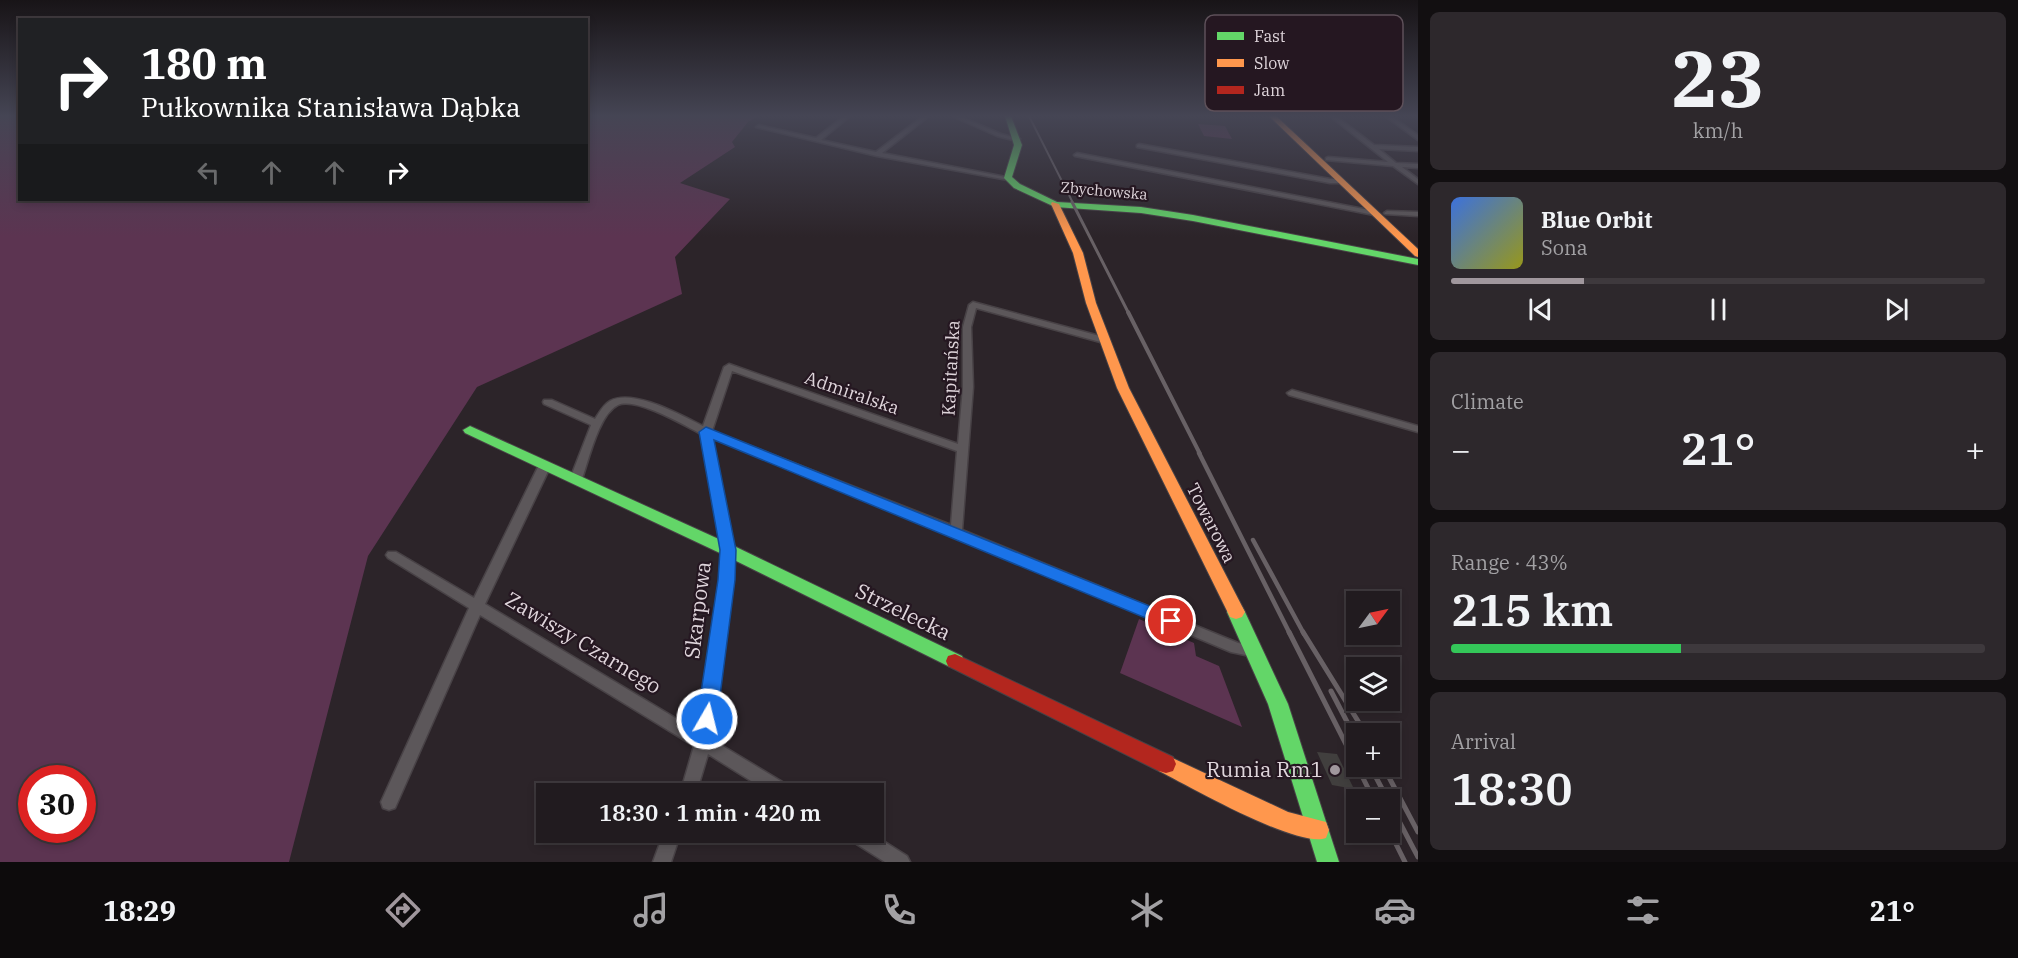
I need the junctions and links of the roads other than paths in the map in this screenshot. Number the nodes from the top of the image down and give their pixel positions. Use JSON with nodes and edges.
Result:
{"nodes":[{"id":1,"x":890,"y":156,"type":"edge"},
{"id":2,"x":1016,"y":156,"type":"edge"},
{"id":3,"x":1083,"y":156,"type":"edge"},
{"id":4,"x":1193,"y":156,"type":"edge"},
{"id":5,"x":1314,"y":156,"type":"edge"},
{"id":6,"x":1325,"y":156,"type":"edge"},
{"id":7,"x":1383,"y":156,"type":"edge"},
{"id":8,"x":1328,"y":159,"type":"junction"},
{"id":9,"x":1391,"y":163,"type":"junction"},
{"id":10,"x":1418,"y":166,"type":"edge"},
{"id":11,"x":1008,"y":178,"type":"junction"},
{"id":12,"x":1341,"y":182,"type":"junction"},
{"id":13,"x":1418,"y":182,"type":"edge"},
{"id":14,"x":1055,"y":204,"type":"junction"},
{"id":15,"x":1381,"y":213,"type":"junction"},
{"id":16,"x":1418,"y":214,"type":"edge"},
{"id":17,"x":1418,"y":240,"type":"edge"},
{"id":18,"x":1418,"y":254,"type":"edge"},
{"id":19,"x":1418,"y":262,"type":"edge"},
{"id":20,"x":1104,"y":340,"type":"junction"},
{"id":21,"x":1292,"y":393,"type":"dead end"},
{"id":22,"x":548,"y":402,"type":"dead end"},
{"id":23,"x":598,"y":424,"type":"junction"},
{"id":24,"x":1418,"y":429,"type":"edge"},
{"id":25,"x":470,"y":430,"type":"dead end"},
{"id":26,"x":706,"y":432,"type":"junction"},
{"id":27,"x":963,"y":449,"type":"junction"},
{"id":28,"x":545,"y":465,"type":"junction"},
{"id":29,"x":576,"y":479,"type":"junction"},
{"id":30,"x":956,"y":532,"type":"junction"},
{"id":31,"x":728,"y":550,"type":"junction"},
{"id":32,"x":392,"y":555,"type":"dead end"},
{"id":33,"x":477,"y":606,"type":"junction"},
{"id":34,"x":1255,"y":651,"type":"junction"},
{"id":35,"x":703,"y":742,"type":"junction"},
{"id":36,"x":691,"y":783,"type":"edge"},
{"id":37,"x":770,"y":783,"type":"edge"},
{"id":38,"x":389,"y":802,"type":"dead end"},
{"id":39,"x":1318,"y":830,"type":"junction"},
{"id":40,"x":669,"y":843,"type":"edge"},
{"id":41,"x":871,"y":843,"type":"edge"},
{"id":42,"x":662,"y":862,"type":"edge"},
{"id":43,"x":901,"y":862,"type":"edge"},
{"id":44,"x":1328,"y":862,"type":"edge"}],
"edges":[{"from":1,"to":11,"type":"street","name":"Zbychowska"},
{"from":2,"to":11,"type":"street"},
{"from":3,"to":15,"type":"street"},
{"from":4,"to":12,"type":"street"},
{"from":5,"to":12,"type":"street"},
{"from":6,"to":8,"type":"street"},
{"from":7,"to":9,"type":"street"},
{"from":8,"to":9,"type":"street"},
{"from":8,"to":15,"type":"street"},
{"from":9,"to":10,"type":"street"},
{"from":9,"to":13,"type":"street"},
{"from":11,"to":14,"type":"street","name":"Zbychowska"},
{"from":12,"to":15,"type":"street"},
{"from":14,"to":19,"type":"street","name":"Zbychowska"},
{"from":14,"to":20,"type":"street","name":"Towarowa"},
{"from":15,"to":16,"type":"street"},
{"from":15,"to":17,"type":"street"},
{"from":15,"to":18,"type":"street"},
{"from":20,"to":27,"type":"street","name":"Kapitańska"},
{"from":20,"to":34,"type":"street","name":"Towarowa"},
{"from":21,"to":24,"type":"street"},
{"from":22,"to":23,"type":"street"},
{"from":23,"to":26,"type":"street"},
{"from":23,"to":29,"type":"street"},
{"from":25,"to":28,"type":"street","name":"Strzelecka"},
{"from":26,"to":27,"type":"street","name":"Admiralska"},
{"from":26,"to":30,"type":"street"},
{"from":26,"to":31,"type":"street","name":"Skarpowa"},
{"from":27,"to":30,"type":"street","name":"Kapitańska"},
{"from":28,"to":29,"type":"street","name":"Strzelecka"},
{"from":28,"to":33,"type":"street","name":"Zawiszy Czarnego"},
{"from":29,"to":31,"type":"street","name":"Strzelecka"},
{"from":30,"to":34,"type":"street"},
{"from":31,"to":35,"type":"street","name":"Skarpowa"},
{"from":31,"to":39,"type":"street","name":"Strzelecka"},
{"from":32,"to":33,"type":"street","name":"Zawiszy Czarnego"},
{"from":33,"to":35,"type":"street","name":"Zawiszy Czarnego"},
{"from":33,"to":38,"type":"street","name":"Zawiszy Czarnego"},
{"from":34,"to":39,"type":"street","name":"Towarowa"},
{"from":35,"to":36,"type":"street","name":"Skarpowa"},
{"from":35,"to":37,"type":"street","name":"Zawiszy Czarnego"},
{"from":39,"to":44,"type":"street","name":"Towarowa"},
{"from":40,"to":42,"type":"street"},
{"from":41,"to":43,"type":"street"}]}
